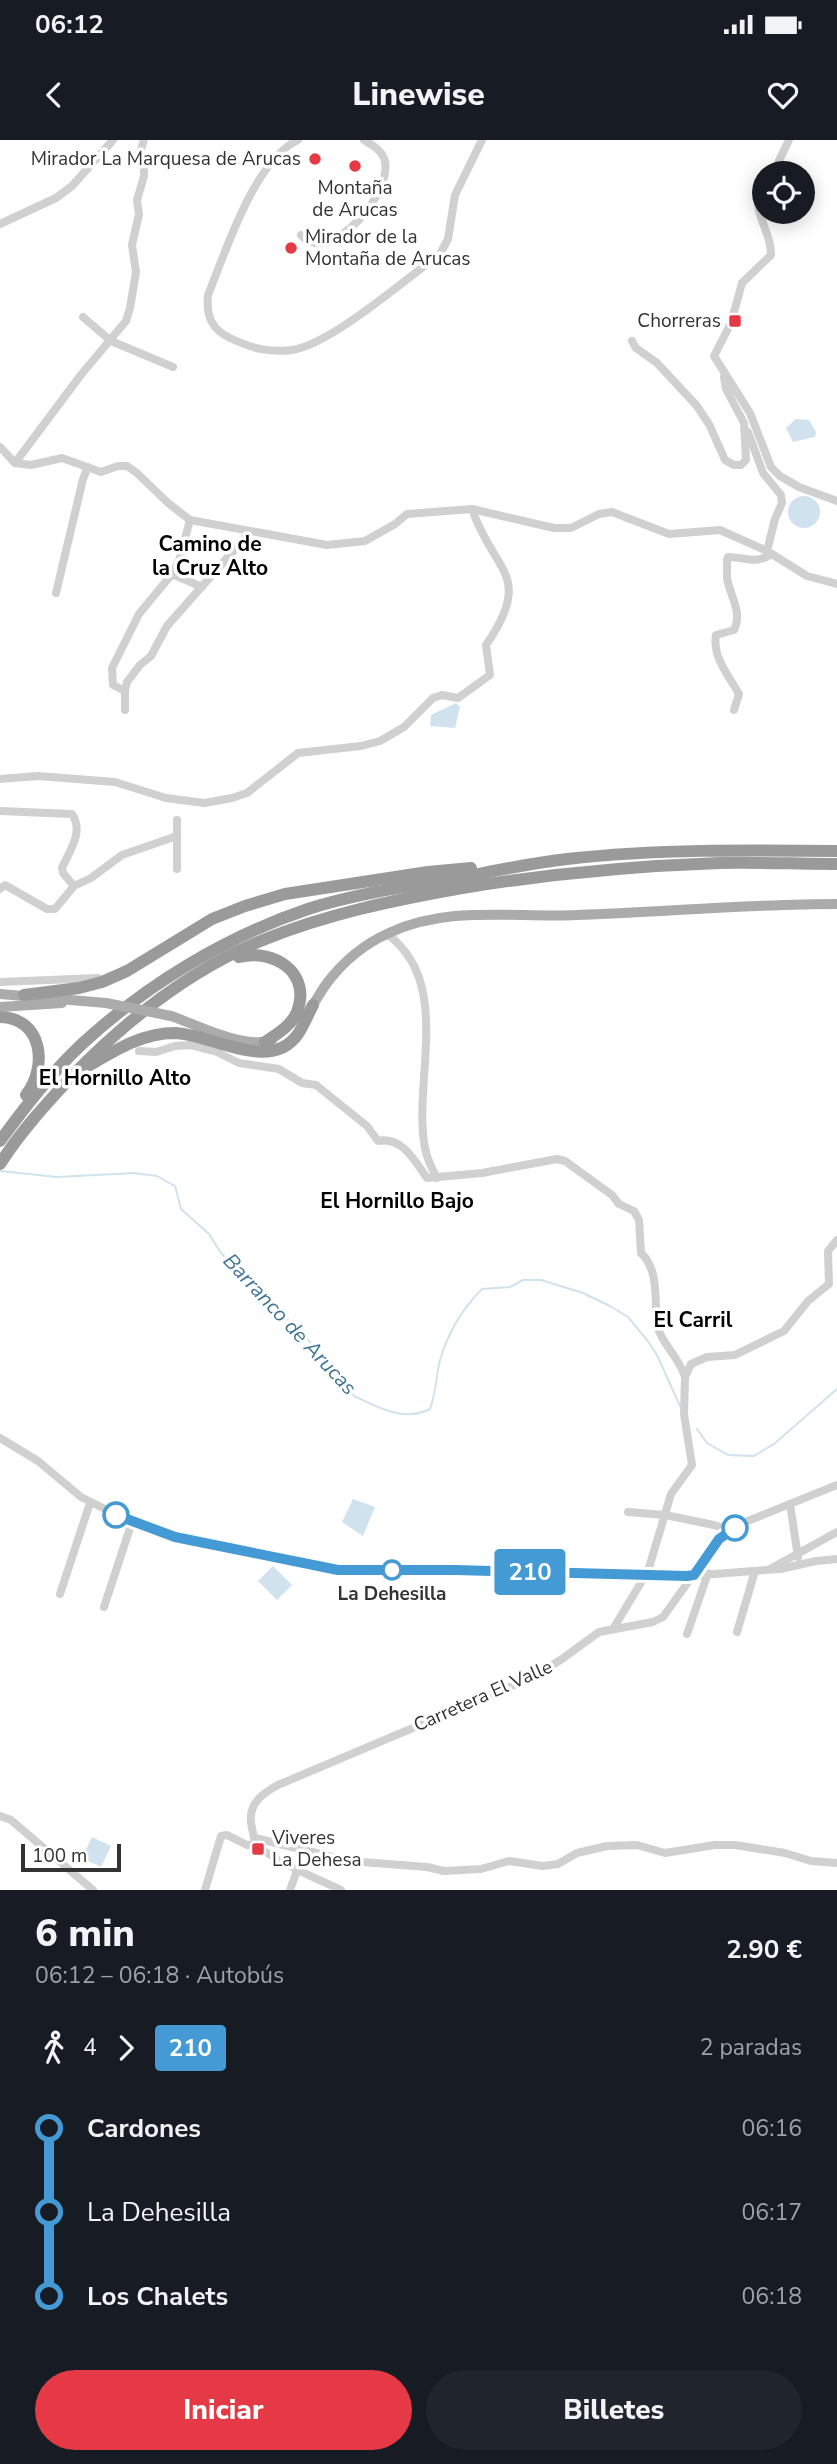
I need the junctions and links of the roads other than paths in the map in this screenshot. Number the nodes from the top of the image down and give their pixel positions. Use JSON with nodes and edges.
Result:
{"nodes":[{"id":1,"x":113,"y":140,"type":"edge"},
{"id":2,"x":144,"y":140,"type":"edge"},
{"id":3,"x":298,"y":140,"type":"edge"},
{"id":4,"x":364,"y":140,"type":"edge"},
{"id":5,"x":482,"y":140,"type":"edge"},
{"id":6,"x":789,"y":140,"type":"edge"},
{"id":7,"x":779,"y":161,"type":"edge"},
{"id":8,"x":0,"y":224,"type":"edge"},
{"id":9,"x":763,"y":224,"type":"edge"},
{"id":10,"x":301,"y":235,"type":"dead end"},
{"id":11,"x":83,"y":317,"type":"dead end"},
{"id":12,"x":111,"y":341,"type":"junction"},
{"id":13,"x":632,"y":341,"type":"dead end"},
{"id":14,"x":173,"y":367,"type":"dead end"},
{"id":15,"x":724,"y":374,"type":"junction"},
{"id":16,"x":744,"y":423,"type":"junction"},
{"id":17,"x":0,"y":447,"type":"edge"},
{"id":18,"x":15,"y":463,"type":"junction"},
{"id":19,"x":88,"y":467,"type":"junction"},
{"id":20,"x":837,"y":500,"type":"edge"},
{"id":21,"x":472,"y":509,"type":"junction"},
{"id":22,"x":190,"y":520,"type":"junction"},
{"id":23,"x":250,"y":532,"type":"junction"},
{"id":24,"x":769,"y":552,"type":"junction"},
{"id":25,"x":172,"y":574,"type":"junction"},
{"id":26,"x":837,"y":584,"type":"edge"},
{"id":27,"x":202,"y":587,"type":"junction"},
{"id":28,"x":56,"y":593,"type":"dead end"},
{"id":29,"x":125,"y":691,"type":"junction"},
{"id":30,"x":125,"y":710,"type":"dead end"},
{"id":31,"x":734,"y":710,"type":"dead end"},
{"id":32,"x":0,"y":779,"type":"edge"},
{"id":33,"x":0,"y":811,"type":"edge"},
{"id":34,"x":177,"y":820,"type":"dead end"},
{"id":35,"x":177,"y":836,"type":"junction"},
{"id":36,"x":837,"y":851,"type":"edge"},
{"id":37,"x":541,"y":863,"type":"junction"},
{"id":38,"x":837,"y":864,"type":"edge"},
{"id":39,"x":177,"y":869,"type":"dead end"},
{"id":40,"x":74,"y":887,"type":"junction"},
{"id":41,"x":0,"y":888,"type":"edge"},
{"id":42,"x":837,"y":904,"type":"edge"},
{"id":43,"x":408,"y":925,"type":"junction"},
{"id":44,"x":387,"y":934,"type":"junction"},
{"id":45,"x":406,"y":951,"type":"junction"},
{"id":46,"x":219,"y":963,"type":"junction"},
{"id":47,"x":119,"y":975,"type":"junction"},
{"id":48,"x":0,"y":982,"type":"edge"},
{"id":49,"x":0,"y":994,"type":"edge"},
{"id":50,"x":24,"y":995,"type":"junction"},
{"id":51,"x":80,"y":1000,"type":"junction"},
{"id":52,"x":313,"y":1005,"type":"junction"},
{"id":53,"x":0,"y":1007,"type":"edge"},
{"id":54,"x":0,"y":1017,"type":"edge"},
{"id":55,"x":265,"y":1042,"type":"junction"},
{"id":56,"x":139,"y":1051,"type":"dead end"},
{"id":57,"x":72,"y":1076,"type":"junction"},
{"id":58,"x":25,"y":1102,"type":"junction"},
{"id":59,"x":0,"y":1128,"type":"edge"},
{"id":60,"x":0,"y":1141,"type":"edge"},
{"id":61,"x":0,"y":1164,"type":"edge"},
{"id":62,"x":437,"y":1178,"type":"junction"},
{"id":63,"x":837,"y":1240,"type":"edge"},
{"id":64,"x":685,"y":1377,"type":"junction"},
{"id":65,"x":0,"y":1438,"type":"edge"},
{"id":66,"x":837,"y":1485,"type":"edge"},
{"id":67,"x":90,"y":1503,"type":"junction"},
{"id":68,"x":790,"y":1504,"type":"junction"},
{"id":69,"x":628,"y":1512,"type":"dead end"},
{"id":70,"x":665,"y":1515,"type":"junction"},
{"id":71,"x":132,"y":1522,"type":"junction"},
{"id":72,"x":837,"y":1532,"type":"edge"},
{"id":73,"x":726,"y":1533,"type":"junction"},
{"id":74,"x":798,"y":1553,"type":"junction"},
{"id":75,"x":837,"y":1559,"type":"edge"},
{"id":76,"x":799,"y":1564,"type":"junction"},
{"id":77,"x":768,"y":1570,"type":"junction"},
{"id":78,"x":755,"y":1571,"type":"junction"},
{"id":79,"x":708,"y":1573,"type":"junction"},
{"id":80,"x":645,"y":1575,"type":"junction"},
{"id":81,"x":694,"y":1575,"type":"junction"},
{"id":82,"x":675,"y":1576,"type":"junction"},
{"id":83,"x":684,"y":1589,"type":"junction"},
{"id":84,"x":60,"y":1594,"type":"dead end"},
{"id":85,"x":104,"y":1607,"type":"dead end"},
{"id":86,"x":613,"y":1629,"type":"junction"},
{"id":87,"x":737,"y":1632,"type":"dead end"},
{"id":88,"x":687,"y":1634,"type":"dead end"},
{"id":89,"x":0,"y":1816,"type":"edge"},
{"id":90,"x":256,"y":1841,"type":"junction"},
{"id":91,"x":837,"y":1863,"type":"edge"},
{"id":92,"x":298,"y":1868,"type":"junction"},
{"id":93,"x":93,"y":1890,"type":"edge"},
{"id":94,"x":205,"y":1890,"type":"edge"},
{"id":95,"x":290,"y":1890,"type":"edge"},
{"id":96,"x":341,"y":1890,"type":"edge"}],
"edges":[{"from":1,"to":8,"type":"street"},
{"from":2,"to":12,"type":"street"},
{"from":3,"to":5,"type":"street"},
{"from":4,"to":10,"type":"street"},
{"from":6,"to":7,"type":"street"},
{"from":9,"to":15,"type":"street"},
{"from":11,"to":12,"type":"street"},
{"from":12,"to":14,"type":"street"},
{"from":12,"to":18,"type":"street"},
{"from":13,"to":16,"type":"street"},
{"from":15,"to":16,"type":"street"},
{"from":15,"to":20,"type":"street"},
{"from":16,"to":24,"type":"street"},
{"from":17,"to":18,"type":"street"},
{"from":18,"to":19,"type":"street"},
{"from":19,"to":22,"type":"street"},
{"from":19,"to":28,"type":"street"},
{"from":21,"to":23,"type":"street"},
{"from":21,"to":24,"type":"street"},
{"from":21,"to":32,"type":"street"},
{"from":22,"to":23,"type":"street"},
{"from":22,"to":25,"type":"street"},
{"from":23,"to":27,"type":"street"},
{"from":24,"to":26,"type":"street"},
{"from":24,"to":31,"type":"street"},
{"from":25,"to":27,"type":"street"},
{"from":25,"to":29,"type":"street"},
{"from":27,"to":29,"type":"street"},
{"from":29,"to":30,"type":"street"},
{"from":33,"to":40,"type":"street"},
{"from":34,"to":35,"type":"street"},
{"from":35,"to":39,"type":"street"},
{"from":35,"to":40,"type":"street"},
{"from":36,"to":37,"type":"highway"},
{"from":37,"to":47,"type":"highway"},
{"from":37,"to":58,"type":"highway"},
{"from":38,"to":46,"type":"highway"},
{"from":40,"to":41,"type":"street"},
{"from":42,"to":43,"type":"main road"},
{"from":43,"to":44,"type":"main road"},
{"from":43,"to":45,"type":"street"},
{"from":44,"to":45,"type":"street"},
{"from":44,"to":52,"type":"main road"},
{"from":45,"to":62,"type":"street"},
{"from":46,"to":55,"type":"highway"},
{"from":46,"to":57,"type":"highway"},
{"from":47,"to":48,"type":"street"},
{"from":47,"to":50,"type":"highway"},
{"from":49,"to":50,"type":"main road"},
{"from":50,"to":51,"type":"main road"},
{"from":51,"to":53,"type":"main road"},
{"from":51,"to":55,"type":"main road","bridge":true},
{"from":52,"to":55,"type":"main road"},
{"from":52,"to":57,"type":"highway"},
{"from":54,"to":58,"type":"highway"},
{"from":56,"to":62,"type":"street"},
{"from":57,"to":61,"type":"highway"},
{"from":58,"to":59,"type":"highway"},
{"from":58,"to":60,"type":"highway"},
{"from":62,"to":64,"type":"street"},
{"from":63,"to":64,"type":"street"},
{"from":64,"to":70,"type":"street"},
{"from":65,"to":67,"type":"street"},
{"from":66,"to":68,"type":"street"},
{"from":67,"to":71,"type":"street"},
{"from":67,"to":84,"type":"street"},
{"from":68,"to":73,"type":"street"},
{"from":68,"to":74,"type":"street"},
{"from":69,"to":70,"type":"street"},
{"from":70,"to":73,"type":"street"},
{"from":70,"to":80,"type":"street"},
{"from":71,"to":80,"type":"street"},
{"from":71,"to":85,"type":"street"},
{"from":72,"to":74,"type":"street"},
{"from":73,"to":81,"type":"street","name":"Carretera El Valle"},
{"from":74,"to":76,"type":"street"},
{"from":74,"to":77,"type":"street"},
{"from":75,"to":76,"type":"street"},
{"from":76,"to":77,"type":"street"},
{"from":77,"to":78,"type":"street"},
{"from":78,"to":79,"type":"street"},
{"from":78,"to":87,"type":"street"},
{"from":79,"to":81,"type":"street"},
{"from":79,"to":88,"type":"street"},
{"from":80,"to":82,"type":"street"},
{"from":80,"to":86,"type":"street"},
{"from":81,"to":82,"type":"street"},
{"from":81,"to":83,"type":"street","name":"Carretera El Valle"},
{"from":82,"to":83,"type":"street"},
{"from":83,"to":86,"type":"street","name":"Carretera El Valle"},
{"from":86,"to":90,"type":"street","name":"Carretera El Valle"},
{"from":89,"to":93,"type":"street"},
{"from":90,"to":91,"type":"street"},
{"from":90,"to":92,"type":"street"},
{"from":90,"to":94,"type":"street"},
{"from":92,"to":95,"type":"street"},
{"from":92,"to":96,"type":"street"}]}
